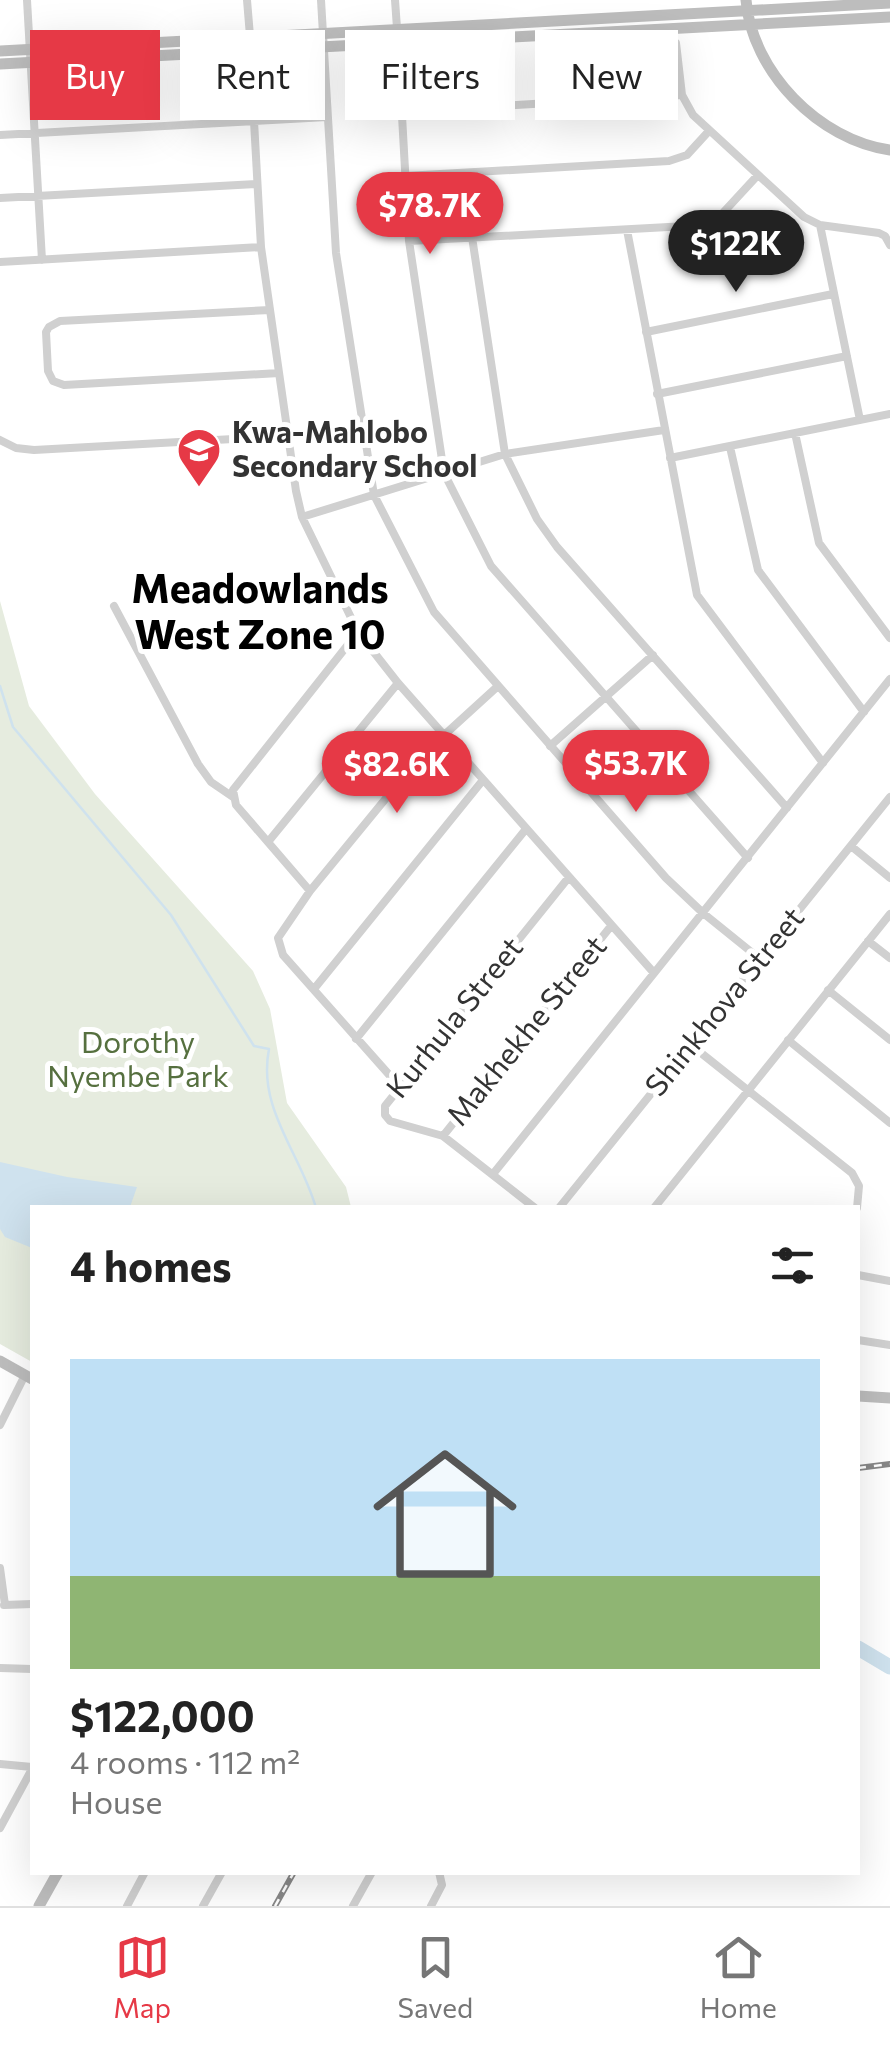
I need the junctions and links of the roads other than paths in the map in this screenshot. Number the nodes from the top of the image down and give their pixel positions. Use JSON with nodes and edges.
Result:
{"nodes":[{"id":1,"x":27,"y":0,"type":"edge"},
{"id":2,"x":247,"y":0,"type":"edge"},
{"id":3,"x":321,"y":0,"type":"edge"},
{"id":4,"x":395,"y":0,"type":"edge"},
{"id":5,"x":890,"y":3,"type":"edge"},
{"id":6,"x":747,"y":5,"type":"edge"},
{"id":7,"x":890,"y":17,"type":"edge"},
{"id":8,"x":752,"y":25,"type":"junction"},
{"id":9,"x":397,"y":28,"type":"junction"},
{"id":10,"x":250,"y":30,"type":"edge"},
{"id":11,"x":322,"y":30,"type":"edge"},
{"id":12,"x":325,"y":32,"type":"edge"},
{"id":13,"x":515,"y":38,"type":"edge"},
{"id":14,"x":30,"y":42,"type":"edge"},
{"id":15,"x":0,"y":51,"type":"edge"},
{"id":16,"x":30,"y":56,"type":"edge"},
{"id":17,"x":30,"y":56,"type":"edge"},
{"id":18,"x":678,"y":61,"type":"edge"},
{"id":19,"x":0,"y":64,"type":"edge"},
{"id":20,"x":325,"y":89,"type":"edge"},
{"id":21,"x":682,"y":96,"type":"junction"},
{"id":22,"x":515,"y":106,"type":"edge"},
{"id":23,"x":327,"y":117,"type":"junction"},
{"id":24,"x":33,"y":120,"type":"edge"},
{"id":25,"x":402,"y":120,"type":"edge"},
{"id":26,"x":254,"y":121,"type":"junction"},
{"id":27,"x":708,"y":132,"type":"junction"},
{"id":28,"x":34,"y":134,"type":"junction"},
{"id":29,"x":0,"y":135,"type":"edge"},
{"id":30,"x":890,"y":150,"type":"edge"},
{"id":31,"x":406,"y":176,"type":"junction"},
{"id":32,"x":757,"y":176,"type":"junction"},
{"id":33,"x":257,"y":184,"type":"junction"},
{"id":34,"x":38,"y":196,"type":"junction"},
{"id":35,"x":0,"y":198,"type":"edge"},
{"id":36,"x":820,"y":225,"type":"junction"},
{"id":37,"x":627,"y":230,"type":"junction"},
{"id":38,"x":472,"y":237,"type":"junction"},
{"id":39,"x":409,"y":242,"type":"junction"},
{"id":40,"x":890,"y":244,"type":"edge"},
{"id":41,"x":261,"y":247,"type":"junction"},
{"id":42,"x":42,"y":260,"type":"junction"},
{"id":43,"x":0,"y":262,"type":"edge"},
{"id":44,"x":833,"y":294,"type":"junction"},
{"id":45,"x":270,"y":310,"type":"junction"},
{"id":46,"x":646,"y":332,"type":"junction"},
{"id":47,"x":847,"y":356,"type":"junction"},
{"id":48,"x":279,"y":373,"type":"junction"},
{"id":49,"x":657,"y":394,"type":"junction"},
{"id":50,"x":890,"y":414,"type":"edge"},
{"id":51,"x":860,"y":420,"type":"junction"},
{"id":52,"x":664,"y":430,"type":"junction"},
{"id":53,"x":794,"y":434,"type":"junction"},
{"id":54,"x":288,"y":436,"type":"junction"},
{"id":55,"x":0,"y":440,"type":"edge"},
{"id":56,"x":730,"y":447,"type":"junction"},
{"id":57,"x":505,"y":454,"type":"junction"},
{"id":58,"x":670,"y":458,"type":"junction"},
{"id":59,"x":444,"y":473,"type":"junction"},
{"id":60,"x":374,"y":495,"type":"junction"},
{"id":61,"x":302,"y":517,"type":"junction"},
{"id":62,"x":114,"y":606,"type":"dead end"},
{"id":63,"x":358,"y":632,"type":"junction"},
{"id":64,"x":890,"y":638,"type":"edge"},
{"id":65,"x":652,"y":655,"type":"junction"},
{"id":66,"x":890,"y":679,"type":"edge"},
{"id":67,"x":398,"y":682,"type":"junction"},
{"id":68,"x":498,"y":686,"type":"junction"},
{"id":69,"x":604,"y":698,"type":"junction"},
{"id":70,"x":864,"y":712,"type":"junction"},
{"id":71,"x":443,"y":734,"type":"junction"},
{"id":72,"x":550,"y":746,"type":"junction"},
{"id":73,"x":823,"y":763,"type":"junction"},
{"id":74,"x":483,"y":780,"type":"junction"},
{"id":75,"x":232,"y":797,"type":"junction"},
{"id":76,"x":890,"y":797,"type":"edge"},
{"id":77,"x":786,"y":808,"type":"junction"},
{"id":78,"x":526,"y":829,"type":"junction"},
{"id":79,"x":268,"y":842,"type":"junction"},
{"id":80,"x":851,"y":846,"type":"junction"},
{"id":81,"x":748,"y":858,"type":"junction"},
{"id":82,"x":568,"y":876,"type":"junction"},
{"id":83,"x":890,"y":878,"type":"edge"},
{"id":84,"x":310,"y":891,"type":"junction"},
{"id":85,"x":703,"y":913,"type":"junction"},
{"id":86,"x":890,"y":914,"type":"edge"},
{"id":87,"x":611,"y":926,"type":"junction"},
{"id":88,"x":868,"y":941,"type":"junction"},
{"id":89,"x":890,"y":958,"type":"edge"},
{"id":90,"x":760,"y":959,"type":"junction"},
{"id":91,"x":654,"y":973,"type":"junction"},
{"id":92,"x":314,"y":989,"type":"junction"},
{"id":93,"x":828,"y":990,"type":"junction"},
{"id":94,"x":356,"y":1039,"type":"junction"},
{"id":95,"x":788,"y":1040,"type":"junction"},
{"id":96,"x":890,"y":1040,"type":"edge"},
{"id":97,"x":691,"y":1045,"type":"junction"},
{"id":98,"x":400,"y":1086,"type":"junction"},
{"id":99,"x":748,"y":1090,"type":"junction"},
{"id":100,"x":890,"y":1123,"type":"edge"},
{"id":101,"x":443,"y":1136,"type":"junction"},
{"id":102,"x":493,"y":1174,"type":"junction"},
{"id":103,"x":530,"y":1205,"type":"edge"},
{"id":104,"x":561,"y":1205,"type":"edge"},
{"id":105,"x":656,"y":1205,"type":"edge"},
{"id":106,"x":857,"y":1205,"type":"edge"},
{"id":107,"x":860,"y":1275,"type":"edge"},
{"id":108,"x":890,"y":1281,"type":"edge"},
{"id":109,"x":860,"y":1340,"type":"edge"},
{"id":110,"x":890,"y":1345,"type":"edge"},
{"id":111,"x":0,"y":1361,"type":"edge"},
{"id":112,"x":29,"y":1377,"type":"edge"},
{"id":113,"x":860,"y":1396,"type":"edge"},
{"id":114,"x":890,"y":1398,"type":"edge"},
{"id":115,"x":0,"y":1424,"type":"edge"},
{"id":116,"x":0,"y":1568,"type":"edge"},
{"id":117,"x":30,"y":1604,"type":"edge"},
{"id":118,"x":2,"y":1605,"type":"edge"},
{"id":119,"x":0,"y":1668,"type":"edge"},
{"id":120,"x":30,"y":1669,"type":"edge"},
{"id":121,"x":0,"y":1764,"type":"edge"},
{"id":122,"x":30,"y":1768,"type":"edge"},
{"id":123,"x":30,"y":1772,"type":"edge"},
{"id":124,"x":0,"y":1828,"type":"edge"},
{"id":125,"x":59,"y":1875,"type":"edge"},
{"id":126,"x":143,"y":1875,"type":"edge"},
{"id":127,"x":220,"y":1875,"type":"edge"},
{"id":128,"x":370,"y":1875,"type":"edge"},
{"id":129,"x":441,"y":1875,"type":"edge"},
{"id":130,"x":42,"y":1906,"type":"edge"},
{"id":131,"x":126,"y":1906,"type":"edge"},
{"id":132,"x":203,"y":1906,"type":"edge"},
{"id":133,"x":353,"y":1906,"type":"edge"},
{"id":134,"x":431,"y":1906,"type":"edge"}],
"edges":[{"from":1,"to":14,"type":"street"},
{"from":2,"to":10,"type":"street"},
{"from":3,"to":11,"type":"street"},
{"from":4,"to":9,"type":"street"},
{"from":5,"to":6,"type":"main road"},
{"from":6,"to":8,"type":"main road"},
{"from":6,"to":9,"type":"main road"},
{"from":7,"to":8,"type":"main road"},
{"from":8,"to":13,"type":"main road"},
{"from":8,"to":30,"type":"main road"},
{"from":9,"to":12,"type":"main road"},
{"from":15,"to":16,"type":"main road"},
{"from":17,"to":19,"type":"main road"},
{"from":18,"to":21,"type":"street"},
{"from":20,"to":23,"type":"street"},
{"from":21,"to":22,"type":"street"},
{"from":21,"to":27,"type":"street"},
{"from":23,"to":26,"type":"street"},
{"from":23,"to":60,"type":"street"},
{"from":24,"to":28,"type":"street"},
{"from":25,"to":31,"type":"street"},
{"from":26,"to":28,"type":"street"},
{"from":26,"to":33,"type":"street"},
{"from":27,"to":31,"type":"street"},
{"from":27,"to":32,"type":"street"},
{"from":28,"to":29,"type":"street"},
{"from":28,"to":34,"type":"street"},
{"from":31,"to":39,"type":"street"},
{"from":32,"to":36,"type":"street"},
{"from":32,"to":37,"type":"street"},
{"from":33,"to":34,"type":"street"},
{"from":33,"to":41,"type":"street"},
{"from":34,"to":35,"type":"street"},
{"from":34,"to":42,"type":"street"},
{"from":36,"to":40,"type":"street"},
{"from":36,"to":44,"type":"street"},
{"from":37,"to":38,"type":"street"},
{"from":37,"to":46,"type":"street"},
{"from":38,"to":39,"type":"street"},
{"from":38,"to":57,"type":"street"},
{"from":39,"to":59,"type":"street"},
{"from":41,"to":42,"type":"street"},
{"from":41,"to":45,"type":"street"},
{"from":42,"to":43,"type":"street"},
{"from":44,"to":46,"type":"street"},
{"from":44,"to":47,"type":"street"},
{"from":45,"to":48,"type":"street"},
{"from":45,"to":48,"type":"street"},
{"from":46,"to":49,"type":"street"},
{"from":47,"to":49,"type":"street"},
{"from":47,"to":51,"type":"street"},
{"from":48,"to":54,"type":"street"},
{"from":49,"to":52,"type":"street"},
{"from":50,"to":51,"type":"street"},
{"from":51,"to":53,"type":"street"},
{"from":52,"to":57,"type":"street"},
{"from":52,"to":58,"type":"street"},
{"from":53,"to":56,"type":"street"},
{"from":53,"to":64,"type":"street"},
{"from":54,"to":55,"type":"street"},
{"from":54,"to":61,"type":"street"},
{"from":56,"to":58,"type":"street"},
{"from":56,"to":70,"type":"street"},
{"from":57,"to":59,"type":"street"},
{"from":57,"to":65,"type":"street"},
{"from":58,"to":73,"type":"street"},
{"from":59,"to":60,"type":"street"},
{"from":59,"to":69,"type":"street"},
{"from":60,"to":61,"type":"street"},
{"from":60,"to":68,"type":"street"},
{"from":61,"to":63,"type":"street"},
{"from":62,"to":75,"type":"street"},
{"from":63,"to":67,"type":"street"},
{"from":63,"to":75,"type":"street"},
{"from":65,"to":69,"type":"street"},
{"from":65,"to":77,"type":"street"},
{"from":66,"to":70,"type":"street"},
{"from":67,"to":71,"type":"street"},
{"from":67,"to":79,"type":"street"},
{"from":68,"to":71,"type":"street"},
{"from":68,"to":72,"type":"street"},
{"from":69,"to":72,"type":"street"},
{"from":69,"to":81,"type":"street"},
{"from":70,"to":73,"type":"street"},
{"from":71,"to":74,"type":"street"},
{"from":71,"to":84,"type":"street"},
{"from":72,"to":85,"type":"street"},
{"from":73,"to":77,"type":"street"},
{"from":74,"to":78,"type":"street"},
{"from":74,"to":92,"type":"street"},
{"from":75,"to":79,"type":"street"},
{"from":76,"to":80,"type":"street","name":"Shinkhova Street"},
{"from":77,"to":81,"type":"street"},
{"from":78,"to":82,"type":"street"},
{"from":78,"to":94,"type":"street"},
{"from":79,"to":84,"type":"street"},
{"from":80,"to":83,"type":"street"},
{"from":80,"to":90,"type":"street","name":"Shinkhova Street"},
{"from":81,"to":85,"type":"street"},
{"from":82,"to":87,"type":"street"},
{"from":82,"to":98,"type":"street","name":"Kurhula Street"},
{"from":84,"to":92,"type":"street"},
{"from":85,"to":90,"type":"street"},
{"from":85,"to":91,"type":"street"},
{"from":86,"to":88,"type":"street"},
{"from":87,"to":91,"type":"street"},
{"from":87,"to":101,"type":"street","name":"Makhekhe Street"},
{"from":88,"to":89,"type":"street"},
{"from":88,"to":93,"type":"street"},
{"from":90,"to":97,"type":"street","name":"Shinkhova Street"},
{"from":91,"to":102,"type":"street"},
{"from":92,"to":94,"type":"street"},
{"from":93,"to":95,"type":"street"},
{"from":93,"to":96,"type":"street"},
{"from":94,"to":98,"type":"street"},
{"from":95,"to":99,"type":"street"},
{"from":95,"to":100,"type":"street"},
{"from":97,"to":99,"type":"street"},
{"from":97,"to":104,"type":"street","name":"Shinkhova Street"},
{"from":98,"to":101,"type":"street","name":"Kurhula Street"},
{"from":99,"to":105,"type":"street"},
{"from":99,"to":106,"type":"street"},
{"from":101,"to":102,"type":"street","name":"Kurhula Street"},
{"from":102,"to":103,"type":"street","name":"Kurhula Street"},
{"from":107,"to":108,"type":"street"},
{"from":109,"to":110,"type":"street"},
{"from":111,"to":112,"type":"main road"},
{"from":112,"to":115,"type":"street"},
{"from":113,"to":114,"type":"main road"},
{"from":116,"to":118,"type":"street"},
{"from":117,"to":118,"type":"street"},
{"from":119,"to":120,"type":"street"},
{"from":121,"to":122,"type":"street"},
{"from":123,"to":124,"type":"street"},
{"from":125,"to":130,"type":"main road"},
{"from":126,"to":131,"type":"street"},
{"from":127,"to":132,"type":"street"},
{"from":128,"to":133,"type":"street"},
{"from":129,"to":134,"type":"street"}]}
